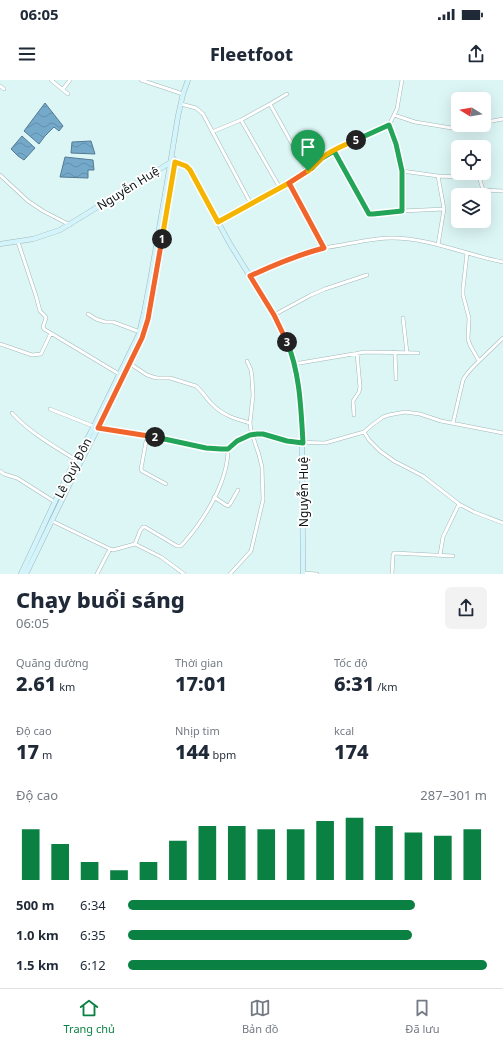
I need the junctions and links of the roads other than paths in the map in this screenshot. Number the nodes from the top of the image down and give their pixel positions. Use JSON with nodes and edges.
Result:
{"nodes":[{"id":1,"x":51,"y":80,"type":"edge"},
{"id":2,"x":70,"y":80,"type":"edge"},
{"id":3,"x":140,"y":80,"type":"edge"},
{"id":4,"x":188,"y":80,"type":"edge"},
{"id":5,"x":402,"y":80,"type":"edge"},
{"id":6,"x":0,"y":86,"type":"edge"},
{"id":7,"x":4,"y":89,"type":"dead end"},
{"id":8,"x":63,"y":89,"type":"junction"},
{"id":9,"x":68,"y":94,"type":"dead end"},
{"id":10,"x":183,"y":94,"type":"junction"},
{"id":11,"x":287,"y":94,"type":"dead end"},
{"id":12,"x":181,"y":104,"type":"junction"},
{"id":13,"x":270,"y":104,"type":"junction"},
{"id":14,"x":394,"y":115,"type":"junction"},
{"id":15,"x":503,"y":119,"type":"edge"},
{"id":16,"x":240,"y":120,"type":"junction"},
{"id":17,"x":491,"y":121,"type":"edge"},
{"id":18,"x":389,"y":125,"type":"junction"},
{"id":19,"x":451,"y":128,"type":"edge"},
{"id":20,"x":212,"y":132,"type":"junction"},
{"id":21,"x":334,"y":151,"type":"junction"},
{"id":22,"x":173,"y":162,"type":"junction"},
{"id":23,"x":308,"y":171,"type":"junction"},
{"id":24,"x":402,"y":171,"type":"junction"},
{"id":25,"x":0,"y":175,"type":"edge"},
{"id":26,"x":438,"y":176,"type":"junction"},
{"id":27,"x":451,"y":176,"type":"edge"},
{"id":28,"x":479,"y":180,"type":"edge"},
{"id":29,"x":289,"y":183,"type":"junction"},
{"id":30,"x":280,"y":188,"type":"junction"},
{"id":31,"x":503,"y":192,"type":"edge"},
{"id":32,"x":251,"y":204,"type":"junction"},
{"id":33,"x":444,"y":209,"type":"junction"},
{"id":34,"x":402,"y":211,"type":"junction"},
{"id":35,"x":218,"y":222,"type":"junction"},
{"id":36,"x":70,"y":225,"type":"junction"},
{"id":37,"x":18,"y":242,"type":"junction"},
{"id":38,"x":0,"y":244,"type":"edge"},
{"id":39,"x":438,"y":245,"type":"junction"},
{"id":40,"x":324,"y":248,"type":"junction"},
{"id":41,"x":467,"y":253,"type":"junction"},
{"id":42,"x":503,"y":262,"type":"edge"},
{"id":43,"x":367,"y":275,"type":"dead end"},
{"id":44,"x":153,"y":276,"type":"junction"},
{"id":45,"x":250,"y":276,"type":"junction"},
{"id":46,"x":88,"y":314,"type":"dead end"},
{"id":47,"x":274,"y":315,"type":"junction"},
{"id":48,"x":403,"y":318,"type":"dead end"},
{"id":49,"x":140,"y":332,"type":"junction"},
{"id":50,"x":51,"y":333,"type":"junction"},
{"id":51,"x":503,"y":338,"type":"edge"},
{"id":52,"x":0,"y":344,"type":"edge"},
{"id":53,"x":396,"y":352,"type":"junction"},
{"id":54,"x":357,"y":353,"type":"junction"},
{"id":55,"x":407,"y":353,"type":"junction"},
{"id":56,"x":418,"y":353,"type":"dead end"},
{"id":57,"x":247,"y":361,"type":"dead end"},
{"id":58,"x":479,"y":361,"type":"junction"},
{"id":59,"x":130,"y":363,"type":"junction"},
{"id":60,"x":294,"y":364,"type":"junction"},
{"id":61,"x":119,"y":374,"type":"junction"},
{"id":62,"x":396,"y":379,"type":"dead end"},
{"id":63,"x":50,"y":408,"type":"dead end"},
{"id":64,"x":12,"y":413,"type":"dead end"},
{"id":65,"x":354,"y":415,"type":"dead end"},
{"id":66,"x":250,"y":423,"type":"junction"},
{"id":67,"x":453,"y":423,"type":"junction"},
{"id":68,"x":96,"y":427,"type":"junction"},
{"id":69,"x":364,"y":432,"type":"junction"},
{"id":70,"x":503,"y":433,"type":"edge"},
{"id":71,"x":253,"y":434,"type":"junction"},
{"id":72,"x":147,"y":436,"type":"junction"},
{"id":73,"x":303,"y":443,"type":"junction"},
{"id":74,"x":228,"y":449,"type":"junction"},
{"id":75,"x":76,"y":460,"type":"junction"},
{"id":76,"x":0,"y":470,"type":"edge"},
{"id":77,"x":166,"y":484,"type":"dead end"},
{"id":78,"x":238,"y":490,"type":"dead end"},
{"id":79,"x":214,"y":497,"type":"junction"},
{"id":80,"x":55,"y":502,"type":"junction"},
{"id":81,"x":459,"y":504,"type":"junction"},
{"id":82,"x":52,"y":521,"type":"junction"},
{"id":83,"x":503,"y":523,"type":"edge"},
{"id":84,"x":135,"y":544,"type":"junction"},
{"id":85,"x":110,"y":549,"type":"junction"},
{"id":86,"x":440,"y":555,"type":"junction"},
{"id":87,"x":452,"y":556,"type":"dead end"},
{"id":88,"x":31,"y":558,"type":"junction"},
{"id":89,"x":21,"y":574,"type":"edge"},
{"id":90,"x":26,"y":574,"type":"edge"},
{"id":91,"x":97,"y":574,"type":"edge"},
{"id":92,"x":184,"y":574,"type":"edge"},
{"id":93,"x":230,"y":574,"type":"edge"},
{"id":94,"x":303,"y":574,"type":"edge"},
{"id":95,"x":317,"y":574,"type":"edge"},
{"id":96,"x":392,"y":574,"type":"edge"}],
"edges":[{"from":1,"to":8,"type":"street"},
{"from":2,"to":8,"type":"street"},
{"from":3,"to":10,"type":"street"},
{"from":4,"to":10,"type":"main road","name":"Lê Quý Đôn"},
{"from":5,"to":14,"type":"street"},
{"from":6,"to":7,"type":"street"},
{"from":8,"to":9,"type":"street"},
{"from":10,"to":12,"type":"main road","name":"Lê Quý Đôn"},
{"from":11,"to":13,"type":"street"},
{"from":12,"to":20,"type":"street"},
{"from":12,"to":22,"type":"main road","name":"Lê Quý Đôn"},
{"from":13,"to":16,"type":"street"},
{"from":13,"to":23,"type":"street"},
{"from":14,"to":18,"type":"street"},
{"from":14,"to":19,"type":"street"},
{"from":15,"to":17,"type":"street"},
{"from":16,"to":20,"type":"street"},
{"from":16,"to":30,"type":"street"},
{"from":18,"to":21,"type":"street"},
{"from":18,"to":24,"type":"street"},
{"from":20,"to":32,"type":"street"},
{"from":21,"to":23,"type":"street"},
{"from":21,"to":34,"type":"street"},
{"from":22,"to":35,"type":"main road","name":"Nguyễn Huệ"},
{"from":22,"to":36,"type":"main road","name":"Nguyễn Huệ"},
{"from":22,"to":44,"type":"main road","name":"Lê Quý Đôn"},
{"from":23,"to":29,"type":"street"},
{"from":24,"to":26,"type":"street"},
{"from":24,"to":34,"type":"street"},
{"from":25,"to":36,"type":"street"},
{"from":26,"to":27,"type":"street"},
{"from":26,"to":33,"type":"street"},
{"from":28,"to":31,"type":"street"},
{"from":29,"to":30,"type":"street"},
{"from":29,"to":40,"type":"street"},
{"from":30,"to":32,"type":"street"},
{"from":32,"to":35,"type":"street"},
{"from":33,"to":34,"type":"street"},
{"from":33,"to":39,"type":"street"},
{"from":35,"to":45,"type":"main road","name":"Nguyễn Huệ"},
{"from":36,"to":37,"type":"main road","name":"Nguyễn Huệ"},
{"from":37,"to":38,"type":"main road","name":"Nguyễn Huệ"},
{"from":37,"to":50,"type":"street"},
{"from":39,"to":40,"type":"street"},
{"from":39,"to":41,"type":"street"},
{"from":40,"to":45,"type":"street"},
{"from":41,"to":42,"type":"street"},
{"from":41,"to":58,"type":"street"},
{"from":43,"to":47,"type":"street"},
{"from":44,"to":49,"type":"main road","name":"Lê Quý Đôn"},
{"from":44,"to":59,"type":"main road","name":"Lê Quý Đôn"},
{"from":45,"to":47,"type":"main road","name":"Nguyễn Huệ"},
{"from":46,"to":49,"type":"street"},
{"from":47,"to":60,"type":"main road","name":"Nguyễn Huệ"},
{"from":48,"to":55,"type":"street"},
{"from":49,"to":61,"type":"main road","name":"Lê Quý Đôn"},
{"from":50,"to":52,"type":"street"},
{"from":50,"to":61,"type":"street"},
{"from":51,"to":58,"type":"street"},
{"from":53,"to":54,"type":"street"},
{"from":53,"to":55,"type":"street"},
{"from":53,"to":62,"type":"street"},
{"from":54,"to":60,"type":"street"},
{"from":54,"to":65,"type":"street"},
{"from":55,"to":56,"type":"street"},
{"from":57,"to":66,"type":"street"},
{"from":58,"to":67,"type":"street"},
{"from":59,"to":66,"type":"street"},
{"from":59,"to":68,"type":"main road","name":"Lê Quý Đôn"},
{"from":60,"to":73,"type":"main road","name":"Nguyễn Huệ"},
{"from":61,"to":68,"type":"main road","name":"Lê Quý Đôn"},
{"from":63,"to":68,"type":"street"},
{"from":64,"to":75,"type":"street"},
{"from":66,"to":71,"type":"street"},
{"from":67,"to":69,"type":"street"},
{"from":67,"to":70,"type":"street"},
{"from":68,"to":72,"type":"street"},
{"from":68,"to":75,"type":"main road","name":"Lê Quý Đôn"},
{"from":68,"to":82,"type":"main road","name":"Lê Quý Đôn"},
{"from":69,"to":73,"type":"street"},
{"from":69,"to":81,"type":"street"},
{"from":71,"to":73,"type":"street"},
{"from":71,"to":74,"type":"street"},
{"from":71,"to":93,"type":"street"},
{"from":72,"to":74,"type":"street"},
{"from":72,"to":77,"type":"street"},
{"from":73,"to":94,"type":"main road","name":"Nguyễn Huệ"},
{"from":74,"to":79,"type":"street"},
{"from":75,"to":80,"type":"main road","name":"Lê Quý Đôn"},
{"from":76,"to":80,"type":"street"},
{"from":78,"to":79,"type":"street"},
{"from":79,"to":84,"type":"street"},
{"from":80,"to":88,"type":"main road","name":"Lê Quý Đôn"},
{"from":81,"to":83,"type":"street"},
{"from":81,"to":86,"type":"street"},
{"from":82,"to":85,"type":"street"},
{"from":82,"to":88,"type":"main road","name":"Lê Quý Đôn"},
{"from":84,"to":85,"type":"street"},
{"from":84,"to":92,"type":"street"},
{"from":85,"to":91,"type":"street"},
{"from":86,"to":87,"type":"street"},
{"from":86,"to":96,"type":"street"},
{"from":88,"to":89,"type":"main road","name":"Lê Quý Đôn"},
{"from":88,"to":90,"type":"main road","name":"Lê Quý Đôn"},
{"from":94,"to":95,"type":"street"}]}
